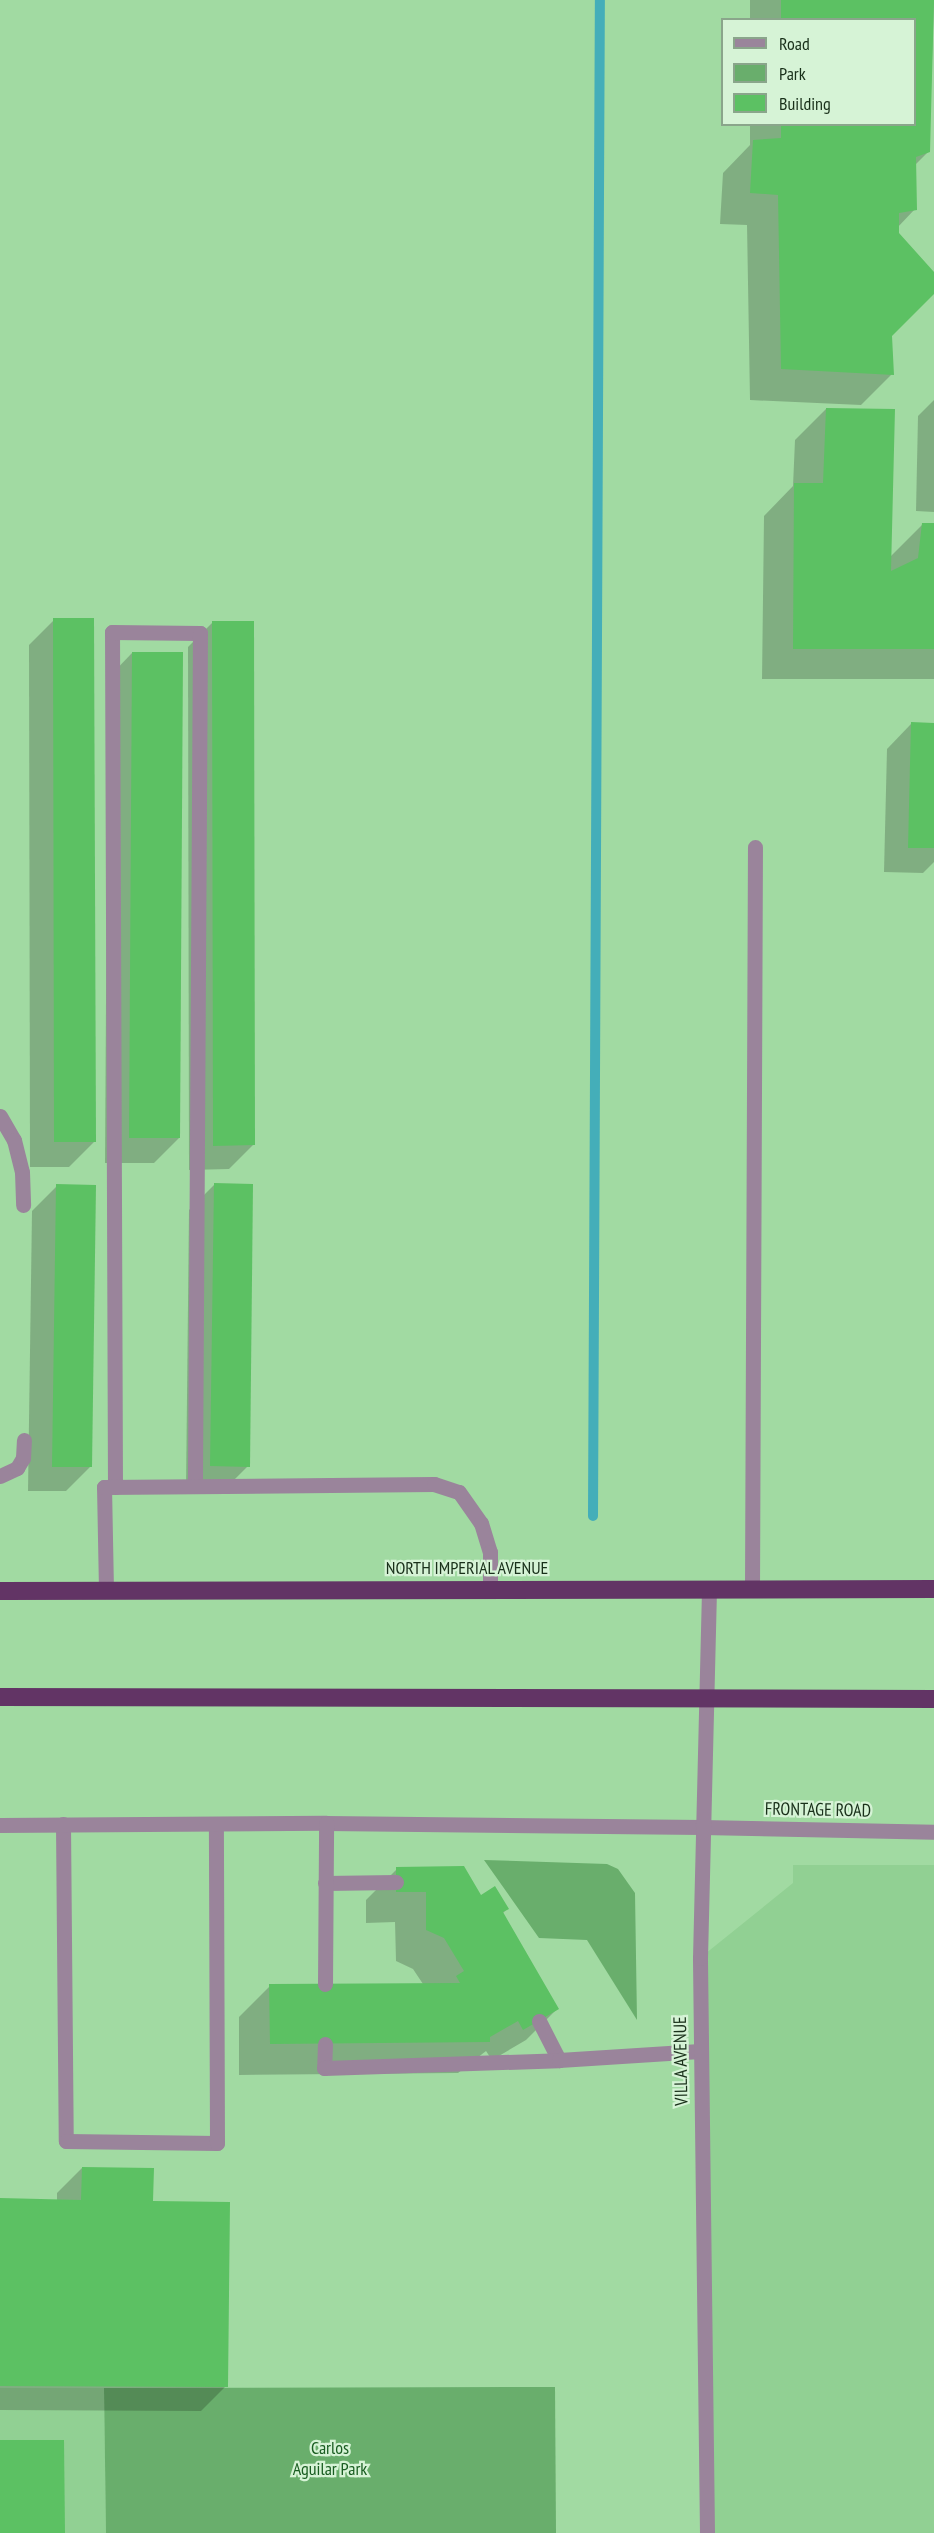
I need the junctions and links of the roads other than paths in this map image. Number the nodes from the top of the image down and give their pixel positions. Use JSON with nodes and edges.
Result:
{"nodes":[{"id":1,"x":755,"y":847,"type":"dead end"},
{"id":2,"x":0,"y":1116,"type":"edge"},
{"id":3,"x":23,"y":1205,"type":"dead end"},
{"id":4,"x":24,"y":1440,"type":"dead end"},
{"id":5,"x":0,"y":1476,"type":"edge"},
{"id":6,"x":195,"y":1486,"type":"junction"},
{"id":7,"x":115,"y":1487,"type":"junction"},
{"id":8,"x":934,"y":1588,"type":"edge"},
{"id":9,"x":490,"y":1589,"type":"junction"},
{"id":10,"x":709,"y":1589,"type":"junction"},
{"id":11,"x":752,"y":1589,"type":"junction"},
{"id":12,"x":106,"y":1590,"type":"junction"},
{"id":13,"x":0,"y":1591,"type":"edge"},
{"id":14,"x":0,"y":1697,"type":"edge"},
{"id":15,"x":706,"y":1699,"type":"junction"},
{"id":16,"x":934,"y":1699,"type":"edge"},
{"id":17,"x":326,"y":1823,"type":"junction"},
{"id":18,"x":63,"y":1824,"type":"junction"},
{"id":19,"x":216,"y":1824,"type":"junction"},
{"id":20,"x":0,"y":1825,"type":"edge"},
{"id":21,"x":702,"y":1827,"type":"junction"},
{"id":22,"x":934,"y":1832,"type":"edge"},
{"id":23,"x":396,"y":1882,"type":"dead end"},
{"id":24,"x":325,"y":1883,"type":"junction"},
{"id":25,"x":325,"y":1984,"type":"dead end"},
{"id":26,"x":539,"y":2021,"type":"dead end"},
{"id":27,"x":325,"y":2044,"type":"dead end"},
{"id":28,"x":700,"y":2051,"type":"junction"},
{"id":29,"x":559,"y":2060,"type":"junction"},
{"id":30,"x":707,"y":2533,"type":"edge"}],
"edges":[{"from":1,"to":11,"type":"street"},
{"from":2,"to":3,"type":"street"},
{"from":4,"to":5,"type":"street"},
{"from":6,"to":7,"type":"street"},
{"from":6,"to":7,"type":"street"},
{"from":6,"to":9,"type":"street"},
{"from":7,"to":12,"type":"street"},
{"from":8,"to":11,"type":"highway","name":"NORTH IMPERIAL AVENUE"},
{"from":9,"to":10,"type":"highway","name":"NORTH IMPERIAL AVENUE"},
{"from":9,"to":12,"type":"highway","name":"NORTH IMPERIAL AVENUE"},
{"from":10,"to":11,"type":"highway","name":"NORTH IMPERIAL AVENUE"},
{"from":10,"to":15,"type":"street","name":"VILLA AVENUE"},
{"from":12,"to":13,"type":"highway","name":"NORTH IMPERIAL AVENUE"},
{"from":14,"to":15,"type":"highway"},
{"from":15,"to":16,"type":"highway"},
{"from":15,"to":21,"type":"street","name":"VILLA AVENUE"},
{"from":17,"to":19,"type":"street","name":"FRONTAGE ROAD"},
{"from":17,"to":21,"type":"street","name":"FRONTAGE ROAD"},
{"from":17,"to":24,"type":"street"},
{"from":18,"to":19,"type":"street","name":"FRONTAGE ROAD"},
{"from":18,"to":19,"type":"street"},
{"from":18,"to":20,"type":"street","name":"FRONTAGE ROAD"},
{"from":21,"to":22,"type":"street","name":"FRONTAGE ROAD"},
{"from":21,"to":28,"type":"street","name":"VILLA AVENUE"},
{"from":23,"to":24,"type":"street"},
{"from":24,"to":25,"type":"street"},
{"from":26,"to":29,"type":"street"},
{"from":27,"to":29,"type":"street"},
{"from":28,"to":29,"type":"street"},
{"from":28,"to":30,"type":"street","name":"VILLA AVENUE"}]}
